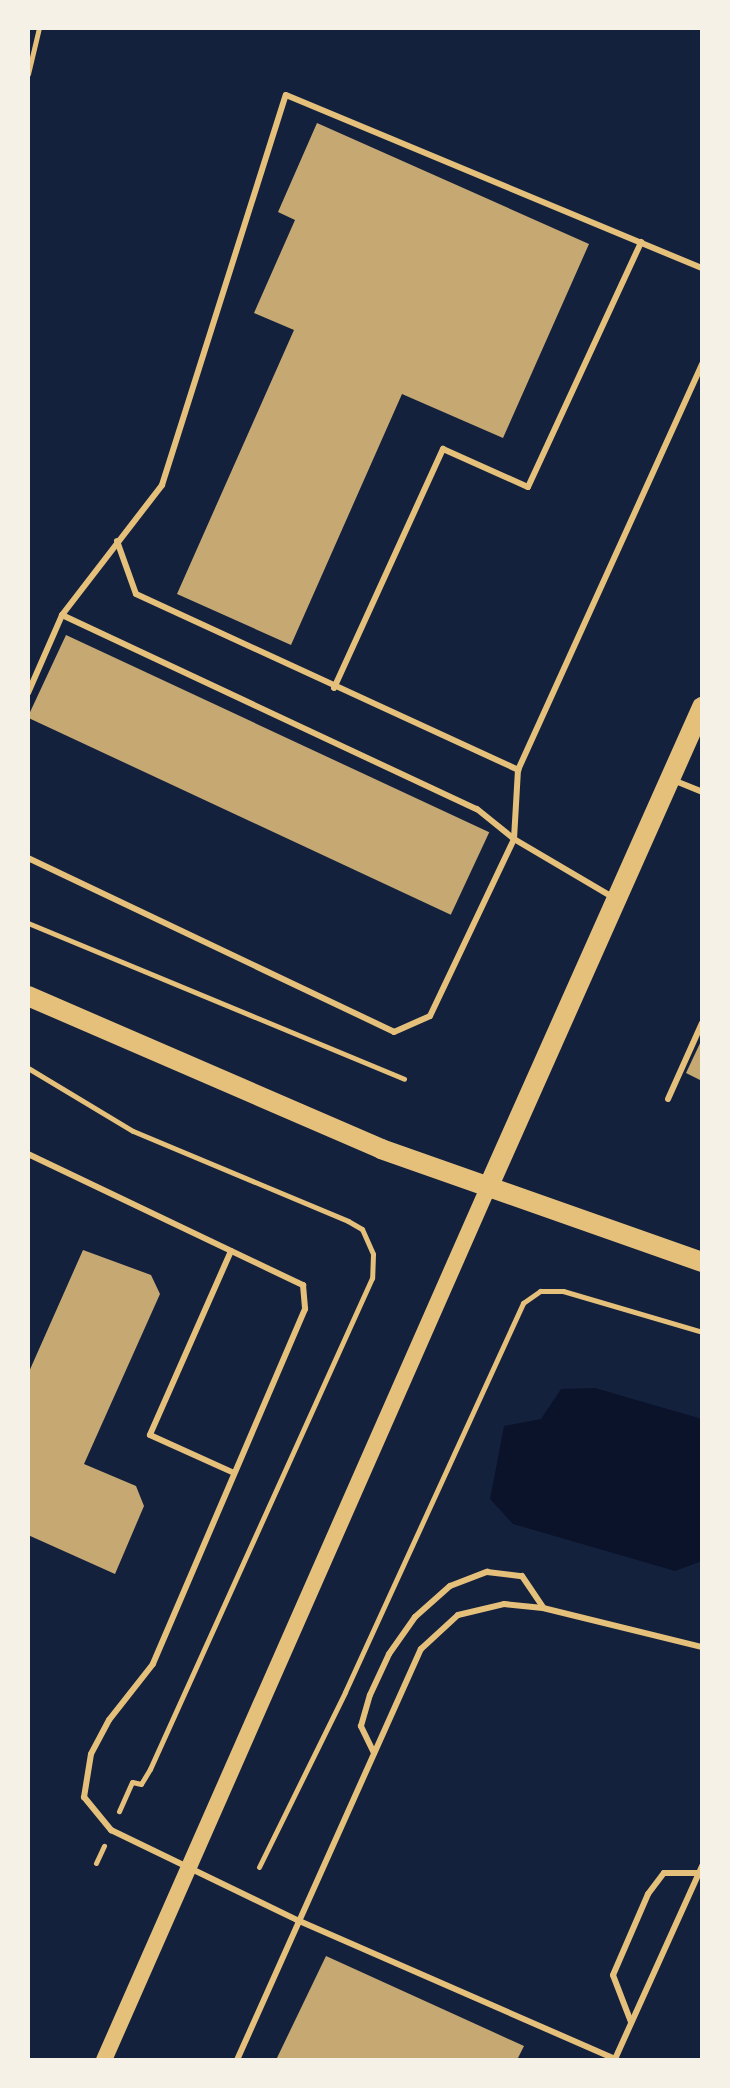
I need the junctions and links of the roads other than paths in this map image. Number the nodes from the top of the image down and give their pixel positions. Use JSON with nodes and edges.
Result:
{"nodes":[{"id":1,"x":641,"y":242,"type":"junction"},
{"id":2,"x":702,"y":268,"type":"edge"},
{"id":3,"x":702,"y":364,"type":"edge"},
{"id":4,"x":117,"y":541,"type":"junction"},
{"id":5,"x":62,"y":615,"type":"junction"},
{"id":6,"x":334,"y":688,"type":"junction"},
{"id":7,"x":28,"y":693,"type":"edge"},
{"id":8,"x":702,"y":707,"type":"edge"},
{"id":9,"x":518,"y":770,"type":"junction"},
{"id":10,"x":670,"y":779,"type":"junction"},
{"id":11,"x":702,"y":792,"type":"edge"},
{"id":12,"x":514,"y":839,"type":"junction"},
{"id":13,"x":28,"y":858,"type":"edge"},
{"id":14,"x":618,"y":900,"type":"junction"},
{"id":15,"x":28,"y":996,"type":"edge"},
{"id":16,"x":702,"y":1023,"type":"edge"},
{"id":17,"x":668,"y":1099,"type":"dead end"},
{"id":18,"x":28,"y":1154,"type":"edge"},
{"id":19,"x":487,"y":1190,"type":"junction"},
{"id":20,"x":231,"y":1251,"type":"junction"},
{"id":21,"x":702,"y":1262,"type":"edge"},
{"id":22,"x":234,"y":1473,"type":"junction"},
{"id":23,"x":543,"y":1608,"type":"junction"},
{"id":24,"x":702,"y":1647,"type":"edge"},
{"id":25,"x":374,"y":1753,"type":"junction"},
{"id":26,"x":188,"y":1868,"type":"junction"},
{"id":27,"x":700,"y":1870,"type":"edge"},
{"id":28,"x":297,"y":1920,"type":"junction"},
{"id":29,"x":631,"y":2023,"type":"junction"},
{"id":30,"x":104,"y":2060,"type":"edge"},
{"id":31,"x":237,"y":2060,"type":"edge"},
{"id":32,"x":616,"y":2060,"type":"edge"}],
"edges":[{"from":1,"to":2,"type":"lane"},
{"from":1,"to":4,"type":"lane"},
{"from":1,"to":6,"type":"lane"},
{"from":3,"to":9,"type":"lane"},
{"from":4,"to":5,"type":"lane"},
{"from":4,"to":6,"type":"lane"},
{"from":5,"to":7,"type":"lane"},
{"from":5,"to":12,"type":"lane"},
{"from":6,"to":9,"type":"lane"},
{"from":8,"to":10,"type":"main road"},
{"from":9,"to":12,"type":"lane"},
{"from":10,"to":11,"type":"lane"},
{"from":10,"to":14,"type":"main road"},
{"from":12,"to":13,"type":"lane"},
{"from":12,"to":14,"type":"lane"},
{"from":14,"to":19,"type":"main road"},
{"from":15,"to":19,"type":"main road"},
{"from":16,"to":17,"type":"lane"},
{"from":18,"to":20,"type":"lane"},
{"from":19,"to":21,"type":"main road"},
{"from":19,"to":26,"type":"main road"},
{"from":20,"to":22,"type":"lane"},
{"from":20,"to":22,"type":"lane"},
{"from":22,"to":26,"type":"lane"},
{"from":23,"to":24,"type":"lane"},
{"from":23,"to":25,"type":"lane"},
{"from":23,"to":25,"type":"lane"},
{"from":25,"to":28,"type":"lane"},
{"from":26,"to":28,"type":"lane"},
{"from":26,"to":30,"type":"main road"},
{"from":27,"to":29,"type":"lane"},
{"from":27,"to":29,"type":"lane"},
{"from":28,"to":31,"type":"lane"},
{"from":28,"to":32,"type":"lane"},
{"from":29,"to":32,"type":"lane"}]}
